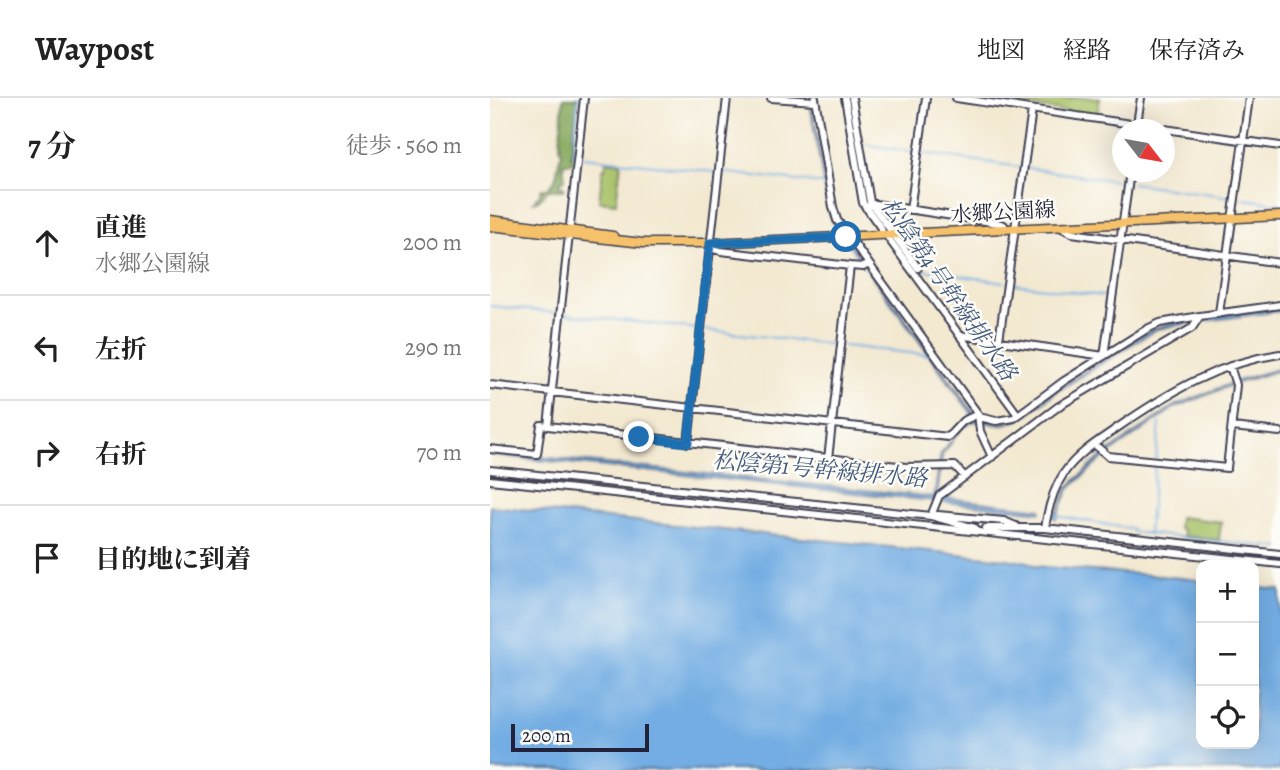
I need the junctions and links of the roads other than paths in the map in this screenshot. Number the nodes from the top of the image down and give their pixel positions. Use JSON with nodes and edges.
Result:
{"nodes":[{"id":1,"x":584,"y":98,"type":"edge"},
{"id":2,"x":727,"y":98,"type":"edge"},
{"id":3,"x":771,"y":98,"type":"edge"},
{"id":4,"x":845,"y":98,"type":"edge"},
{"id":5,"x":852,"y":98,"type":"edge"},
{"id":6,"x":926,"y":98,"type":"edge"},
{"id":7,"x":956,"y":98,"type":"edge"},
{"id":8,"x":1141,"y":98,"type":"edge"},
{"id":9,"x":1249,"y":98,"type":"edge"},
{"id":10,"x":813,"y":101,"type":"edge"},
{"id":11,"x":1032,"y":110,"type":"junction"},
{"id":12,"x":1138,"y":119,"type":"edge"},
{"id":13,"x":1112,"y":123,"type":"edge"},
{"id":14,"x":1175,"y":132,"type":"edge"},
{"id":15,"x":1243,"y":141,"type":"junction"},
{"id":16,"x":1280,"y":146,"type":"edge"},
{"id":17,"x":1129,"y":182,"type":"edge"},
{"id":18,"x":869,"y":206,"type":"junction"},
{"id":19,"x":910,"y":210,"type":"junction"},
{"id":20,"x":1280,"y":216,"type":"edge"},
{"id":21,"x":1232,"y":218,"type":"junction"},
{"id":22,"x":490,"y":220,"type":"edge"},
{"id":23,"x":1123,"y":223,"type":"junction"},
{"id":24,"x":490,"y":226,"type":"edge"},
{"id":25,"x":1060,"y":227,"type":"junction"},
{"id":26,"x":1015,"y":228,"type":"junction"},
{"id":27,"x":1005,"y":229,"type":"junction"},
{"id":28,"x":569,"y":232,"type":"junction"},
{"id":29,"x":889,"y":235,"type":"junction"},
{"id":30,"x":846,"y":237,"type":"junction"},
{"id":31,"x":1121,"y":240,"type":"junction"},
{"id":32,"x":710,"y":245,"type":"junction"},
{"id":33,"x":1227,"y":255,"type":"junction"},
{"id":34,"x":1280,"y":263,"type":"edge"},
{"id":35,"x":867,"y":265,"type":"junction"},
{"id":36,"x":850,"y":266,"type":"junction"},
{"id":37,"x":918,"y":268,"type":"dead end"},
{"id":38,"x":1280,"y":305,"type":"edge"},
{"id":39,"x":1219,"y":313,"type":"junction"},
{"id":40,"x":1199,"y":319,"type":"junction"},
{"id":41,"x":960,"y":335,"type":"junction"},
{"id":42,"x":999,"y":340,"type":"junction"},
{"id":43,"x":1280,"y":354,"type":"edge"},
{"id":44,"x":1104,"y":356,"type":"junction"},
{"id":45,"x":1230,"y":366,"type":"junction"},
{"id":46,"x":490,"y":385,"type":"edge"},
{"id":47,"x":551,"y":392,"type":"junction"},
{"id":48,"x":692,"y":408,"type":"junction"},
{"id":49,"x":978,"y":417,"type":"junction"},
{"id":50,"x":1016,"y":419,"type":"junction"},
{"id":51,"x":832,"y":424,"type":"junction"},
{"id":52,"x":548,"y":426,"type":"junction"},
{"id":53,"x":1232,"y":427,"type":"junction"},
{"id":54,"x":1280,"y":432,"type":"edge"},
{"id":55,"x":1024,"y":433,"type":"junction"},
{"id":56,"x":688,"y":443,"type":"junction"},
{"id":57,"x":1094,"y":444,"type":"junction"},
{"id":58,"x":490,"y":449,"type":"edge"},
{"id":59,"x":992,"y":457,"type":"junction"},
{"id":60,"x":828,"y":459,"type":"junction"},
{"id":61,"x":490,"y":470,"type":"edge"},
{"id":62,"x":965,"y":477,"type":"junction"},
{"id":63,"x":490,"y":480,"type":"edge"},
{"id":64,"x":931,"y":516,"type":"junction"},
{"id":65,"x":1019,"y":527,"type":"junction"},
{"id":66,"x":1045,"y":528,"type":"junction"},
{"id":67,"x":977,"y":530,"type":"junction"},
{"id":68,"x":1280,"y":554,"type":"edge"},
{"id":69,"x":1280,"y":564,"type":"edge"}],
"edges":[{"from":1,"to":28,"type":"street"},
{"from":2,"to":32,"type":"street"},
{"from":3,"to":10,"type":"street"},
{"from":4,"to":18,"type":"street"},
{"from":5,"to":18,"type":"street"},
{"from":6,"to":19,"type":"street"},
{"from":7,"to":11,"type":"street"},
{"from":8,"to":12,"type":"street"},
{"from":9,"to":15,"type":"street"},
{"from":10,"to":30,"type":"street"},
{"from":11,"to":13,"type":"street"},
{"from":11,"to":26,"type":"street"},
{"from":14,"to":15,"type":"street"},
{"from":15,"to":16,"type":"street"},
{"from":15,"to":21,"type":"street"},
{"from":17,"to":23,"type":"street"},
{"from":18,"to":19,"type":"street"},
{"from":18,"to":29,"type":"street"},
{"from":18,"to":29,"type":"street"},
{"from":19,"to":27,"type":"street"},
{"from":20,"to":21,"type":"main road","name":"水郷公園線"},
{"from":21,"to":23,"type":"main road","name":"水郷公園線"},
{"from":21,"to":33,"type":"street"},
{"from":22,"to":28,"type":"main road","name":"水郷公園線"},
{"from":23,"to":25,"type":"main road","name":"水郷公園線"},
{"from":23,"to":31,"type":"street"},
{"from":24,"to":28,"type":"main road","name":"水郷公園線"},
{"from":25,"to":26,"type":"main road","name":"水郷公園線"},
{"from":25,"to":31,"type":"street"},
{"from":26,"to":27,"type":"main road","name":"水郷公園線"},
{"from":26,"to":42,"type":"street"},
{"from":27,"to":29,"type":"main road","name":"水郷公園線"},
{"from":28,"to":32,"type":"main road","name":"水郷公園線"},
{"from":28,"to":47,"type":"street"},
{"from":29,"to":30,"type":"main road","name":"水郷公園線"},
{"from":29,"to":37,"type":"street"},
{"from":29,"to":41,"type":"street"},
{"from":30,"to":32,"type":"main road","name":"水郷公園線"},
{"from":30,"to":35,"type":"street"},
{"from":31,"to":33,"type":"street"},
{"from":31,"to":44,"type":"street"},
{"from":32,"to":36,"type":"street"},
{"from":32,"to":48,"type":"street"},
{"from":33,"to":34,"type":"street"},
{"from":33,"to":39,"type":"street"},
{"from":35,"to":36,"type":"street"},
{"from":35,"to":49,"type":"street"},
{"from":36,"to":51,"type":"street"},
{"from":38,"to":39,"type":"street"},
{"from":39,"to":40,"type":"street"},
{"from":40,"to":44,"type":"street"},
{"from":40,"to":55,"type":"street"},
{"from":41,"to":42,"type":"street"},
{"from":41,"to":50,"type":"street"},
{"from":42,"to":44,"type":"street"},
{"from":43,"to":45,"type":"street"},
{"from":44,"to":50,"type":"street"},
{"from":45,"to":53,"type":"street"},
{"from":45,"to":57,"type":"street"},
{"from":46,"to":47,"type":"street"},
{"from":47,"to":48,"type":"street"},
{"from":47,"to":52,"type":"street"},
{"from":48,"to":51,"type":"street"},
{"from":48,"to":56,"type":"street"},
{"from":49,"to":50,"type":"street"},
{"from":49,"to":51,"type":"street"},
{"from":49,"to":59,"type":"street"},
{"from":50,"to":55,"type":"street"},
{"from":51,"to":60,"type":"street"},
{"from":52,"to":56,"type":"street"},
{"from":52,"to":58,"type":"street"},
{"from":53,"to":54,"type":"street"},
{"from":53,"to":57,"type":"street"},
{"from":55,"to":59,"type":"street"},
{"from":56,"to":60,"type":"street"},
{"from":57,"to":66,"type":"street"},
{"from":59,"to":62,"type":"street"},
{"from":60,"to":62,"type":"street"},
{"from":61,"to":64,"type":"street"},
{"from":62,"to":64,"type":"street"},
{"from":63,"to":67,"type":"street"},
{"from":64,"to":65,"type":"street"},
{"from":64,"to":67,"type":"street"},
{"from":65,"to":66,"type":"street"},
{"from":65,"to":67,"type":"street"},
{"from":66,"to":68,"type":"street"},
{"from":67,"to":69,"type":"street"}]}
